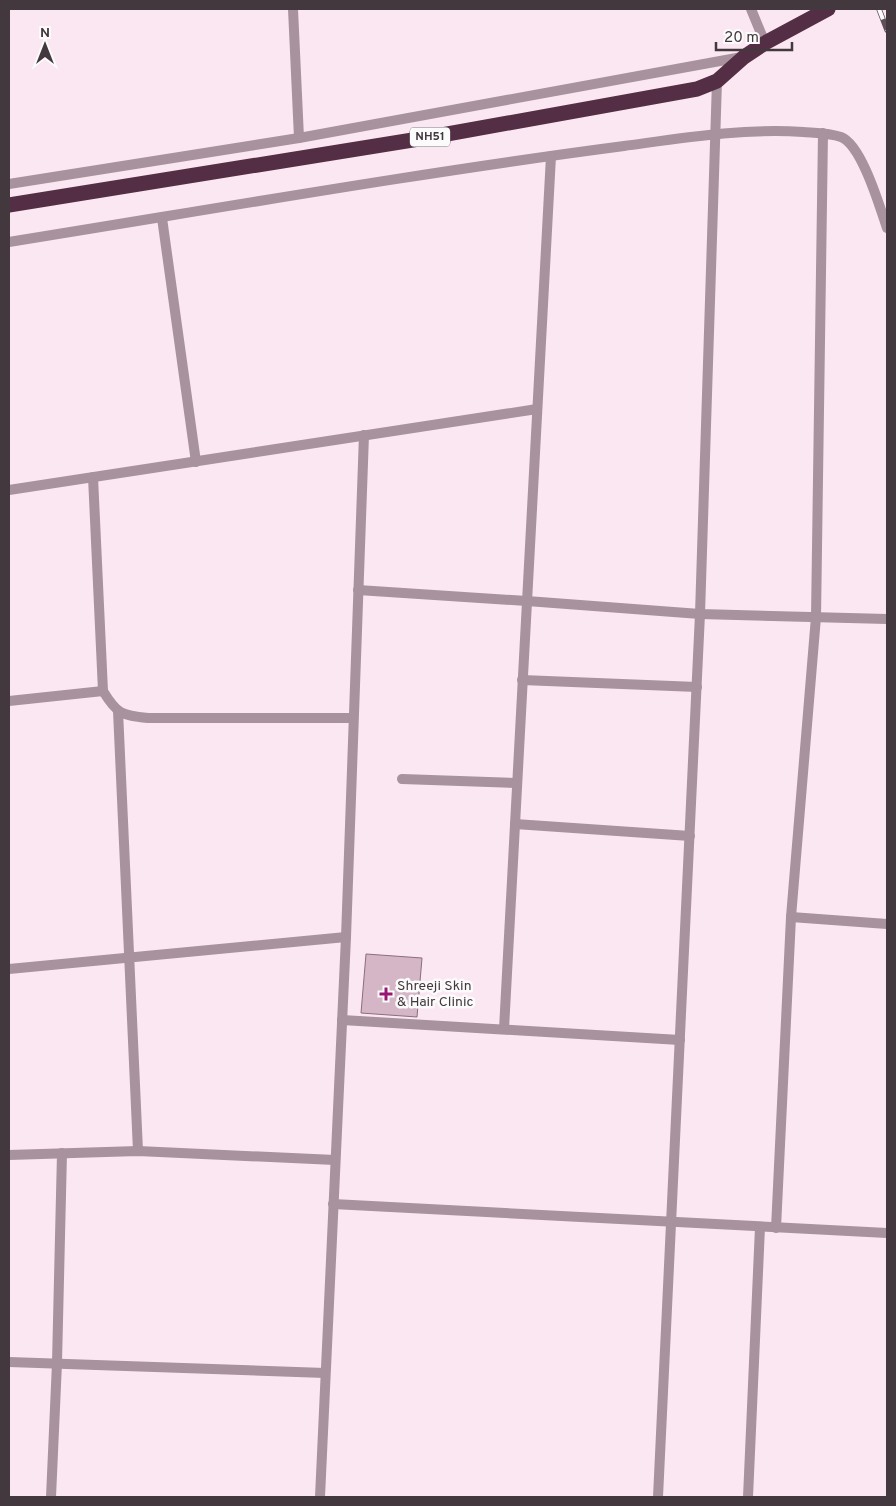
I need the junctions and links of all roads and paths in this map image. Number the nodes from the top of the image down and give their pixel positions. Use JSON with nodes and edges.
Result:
{"nodes":[{"id":1,"x":292,"y":9,"type":"edge"},
{"id":2,"x":752,"y":9,"type":"edge"},
{"id":3,"x":828,"y":9,"type":"edge"},
{"id":4,"x":765,"y":43,"type":"junction"},
{"id":5,"x":744,"y":57,"type":"junction"},
{"id":6,"x":717,"y":81,"type":"junction"},
{"id":7,"x":823,"y":133,"type":"junction"},
{"id":8,"x":716,"y":134,"type":"junction"},
{"id":9,"x":299,"y":138,"type":"junction"},
{"id":10,"x":551,"y":156,"type":"junction"},
{"id":11,"x":9,"y":184,"type":"edge"},
{"id":12,"x":9,"y":205,"type":"edge"},
{"id":13,"x":162,"y":218,"type":"junction"},
{"id":14,"x":887,"y":228,"type":"edge"},
{"id":15,"x":9,"y":242,"type":"edge"},
{"id":16,"x":537,"y":409,"type":"junction"},
{"id":17,"x":364,"y":435,"type":"junction"},
{"id":18,"x":196,"y":462,"type":"junction"},
{"id":19,"x":92,"y":477,"type":"junction"},
{"id":20,"x":9,"y":490,"type":"edge"},
{"id":21,"x":358,"y":590,"type":"junction"},
{"id":22,"x":527,"y":601,"type":"junction"},
{"id":23,"x":700,"y":614,"type":"junction"},
{"id":24,"x":816,"y":617,"type":"junction"},
{"id":25,"x":887,"y":619,"type":"edge"},
{"id":26,"x":522,"y":680,"type":"junction"},
{"id":27,"x":697,"y":687,"type":"junction"},
{"id":28,"x":103,"y":691,"type":"junction"},
{"id":29,"x":9,"y":701,"type":"edge"},
{"id":30,"x":118,"y":711,"type":"junction"},
{"id":31,"x":353,"y":718,"type":"junction"},
{"id":32,"x":402,"y":779,"type":"dead end"},
{"id":33,"x":517,"y":783,"type":"junction"},
{"id":34,"x":515,"y":824,"type":"junction"},
{"id":35,"x":690,"y":836,"type":"junction"},
{"id":36,"x":791,"y":917,"type":"junction"},
{"id":37,"x":887,"y":924,"type":"edge"},
{"id":38,"x":346,"y":936,"type":"junction"},
{"id":39,"x":130,"y":957,"type":"junction"},
{"id":40,"x":9,"y":969,"type":"edge"},
{"id":41,"x":342,"y":1020,"type":"junction"},
{"id":42,"x":504,"y":1029,"type":"junction"},
{"id":43,"x":680,"y":1040,"type":"junction"},
{"id":44,"x":138,"y":1151,"type":"junction"},
{"id":45,"x":62,"y":1153,"type":"junction"},
{"id":46,"x":9,"y":1155,"type":"edge"},
{"id":47,"x":335,"y":1160,"type":"junction"},
{"id":48,"x":333,"y":1204,"type":"junction"},
{"id":49,"x":671,"y":1222,"type":"junction"},
{"id":50,"x":760,"y":1227,"type":"junction"},
{"id":51,"x":776,"y":1228,"type":"junction"},
{"id":52,"x":887,"y":1233,"type":"edge"},
{"id":53,"x":9,"y":1362,"type":"edge"},
{"id":54,"x":57,"y":1363,"type":"junction"},
{"id":55,"x":325,"y":1372,"type":"junction"},
{"id":56,"x":51,"y":1497,"type":"edge"},
{"id":57,"x":320,"y":1497,"type":"edge"},
{"id":58,"x":658,"y":1497,"type":"edge"},
{"id":59,"x":748,"y":1497,"type":"edge"}],
"edges":[{"from":1,"to":9,"type":"street"},
{"from":2,"to":4,"type":"street"},
{"from":3,"to":4,"type":"highway","number":"NH51"},
{"from":4,"to":5,"type":"highway","number":"NH51"},
{"from":5,"to":6,"type":"highway","number":"NH51"},
{"from":5,"to":9,"type":"street"},
{"from":6,"to":8,"type":"street"},
{"from":6,"to":12,"type":"highway","number":"NH51"},
{"from":7,"to":8,"type":"street"},
{"from":7,"to":14,"type":"street"},
{"from":7,"to":24,"type":"street"},
{"from":8,"to":10,"type":"street"},
{"from":8,"to":23,"type":"street"},
{"from":9,"to":11,"type":"street"},
{"from":10,"to":13,"type":"street"},
{"from":10,"to":16,"type":"street"},
{"from":13,"to":15,"type":"street"},
{"from":13,"to":18,"type":"street"},
{"from":16,"to":17,"type":"street"},
{"from":16,"to":22,"type":"street"},
{"from":17,"to":18,"type":"street"},
{"from":17,"to":21,"type":"street"},
{"from":18,"to":19,"type":"street"},
{"from":19,"to":20,"type":"street"},
{"from":19,"to":28,"type":"street"},
{"from":21,"to":22,"type":"street"},
{"from":21,"to":31,"type":"street"},
{"from":22,"to":23,"type":"street"},
{"from":22,"to":26,"type":"street"},
{"from":23,"to":24,"type":"street"},
{"from":23,"to":27,"type":"street"},
{"from":24,"to":25,"type":"street"},
{"from":24,"to":36,"type":"street"},
{"from":26,"to":27,"type":"street"},
{"from":26,"to":33,"type":"street"},
{"from":27,"to":35,"type":"street"},
{"from":28,"to":29,"type":"street"},
{"from":28,"to":30,"type":"street"},
{"from":30,"to":31,"type":"street"},
{"from":30,"to":39,"type":"street"},
{"from":31,"to":38,"type":"street"},
{"from":32,"to":33,"type":"street"},
{"from":33,"to":34,"type":"street"},
{"from":34,"to":35,"type":"street"},
{"from":34,"to":42,"type":"street"},
{"from":35,"to":43,"type":"street"},
{"from":36,"to":37,"type":"street"},
{"from":36,"to":51,"type":"street"},
{"from":38,"to":39,"type":"street"},
{"from":38,"to":41,"type":"street"},
{"from":39,"to":40,"type":"street"},
{"from":39,"to":44,"type":"street"},
{"from":41,"to":42,"type":"street"},
{"from":41,"to":47,"type":"street"},
{"from":42,"to":43,"type":"street"},
{"from":43,"to":49,"type":"street"},
{"from":44,"to":45,"type":"street"},
{"from":44,"to":47,"type":"street"},
{"from":45,"to":46,"type":"street"},
{"from":45,"to":54,"type":"street"},
{"from":47,"to":48,"type":"street"},
{"from":48,"to":49,"type":"street"},
{"from":48,"to":55,"type":"street"},
{"from":49,"to":50,"type":"street"},
{"from":49,"to":58,"type":"street"},
{"from":50,"to":51,"type":"street"},
{"from":50,"to":59,"type":"street"},
{"from":51,"to":52,"type":"street"},
{"from":53,"to":54,"type":"street"},
{"from":54,"to":55,"type":"street"},
{"from":54,"to":56,"type":"street"},
{"from":55,"to":57,"type":"street"}]}
